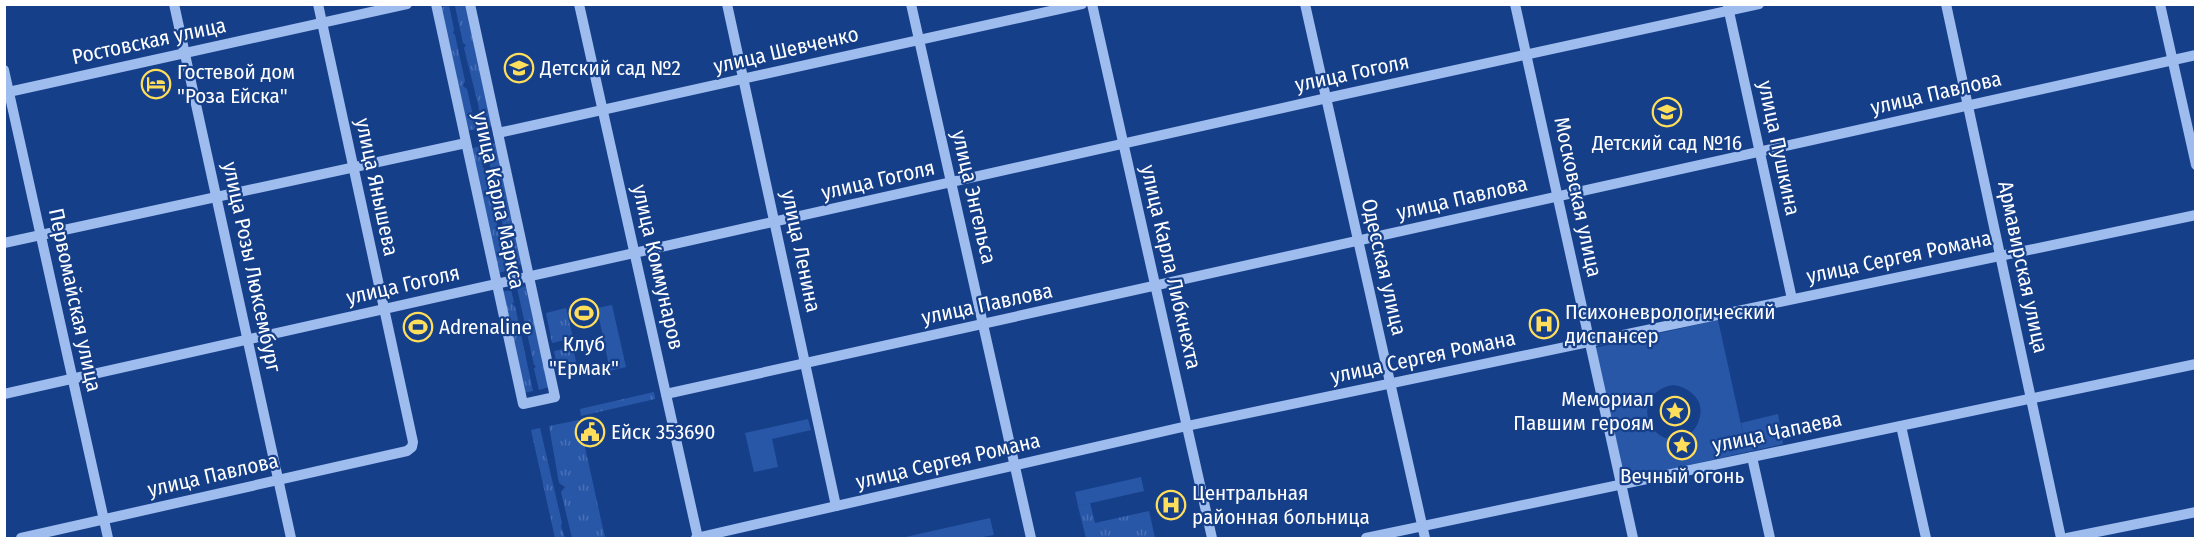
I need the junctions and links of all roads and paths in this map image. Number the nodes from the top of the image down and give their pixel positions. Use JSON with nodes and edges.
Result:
{"nodes":[{"id":1,"x":174,"y":4,"type":"edge"},
{"id":2,"x":318,"y":4,"type":"edge"},
{"id":3,"x":407,"y":4,"type":"edge"},
{"id":4,"x":436,"y":4,"type":"edge"},
{"id":5,"x":470,"y":4,"type":"edge"},
{"id":6,"x":579,"y":4,"type":"edge"},
{"id":7,"x":727,"y":4,"type":"edge"},
{"id":8,"x":911,"y":4,"type":"edge"},
{"id":9,"x":1082,"y":4,"type":"edge"},
{"id":10,"x":1092,"y":4,"type":"edge"},
{"id":11,"x":1305,"y":4,"type":"edge"},
{"id":12,"x":1515,"y":4,"type":"edge"},
{"id":13,"x":1760,"y":4,"type":"edge"},
{"id":14,"x":1946,"y":4,"type":"edge"},
{"id":15,"x":2160,"y":4,"type":"edge"},
{"id":16,"x":1728,"y":8,"type":"edge"},
{"id":17,"x":322,"y":23,"type":"junction"},
{"id":18,"x":919,"y":40,"type":"junction"},
{"id":19,"x":185,"y":54,"type":"junction"},
{"id":20,"x":2196,"y":55,"type":"edge"},
{"id":21,"x":1527,"y":56,"type":"junction"},
{"id":22,"x":2173,"y":60,"type":"junction"},
{"id":23,"x":4,"y":70,"type":"edge"},
{"id":24,"x":743,"y":79,"type":"junction"},
{"id":25,"x":7,"y":93,"type":"edge"},
{"id":26,"x":1327,"y":98,"type":"junction"},
{"id":27,"x":1968,"y":105,"type":"junction"},
{"id":28,"x":603,"y":111,"type":"junction"},
{"id":29,"x":498,"y":133,"type":"junction"},
{"id":30,"x":466,"y":142,"type":"junction"},
{"id":31,"x":1124,"y":145,"type":"junction"},
{"id":32,"x":1760,"y":152,"type":"junction"},
{"id":33,"x":2196,"y":165,"type":"edge"},
{"id":34,"x":353,"y":167,"type":"junction"},
{"id":35,"x":951,"y":183,"type":"junction"},
{"id":36,"x":216,"y":197,"type":"junction"},
{"id":37,"x":1558,"y":197,"type":"junction"},
{"id":38,"x":2196,"y":215,"type":"edge"},
{"id":39,"x":774,"y":223,"type":"junction"},
{"id":40,"x":41,"y":234,"type":"junction"},
{"id":41,"x":1359,"y":242,"type":"junction"},
{"id":42,"x":4,"y":243,"type":"edge"},
{"id":43,"x":635,"y":254,"type":"junction"},
{"id":44,"x":2001,"y":256,"type":"junction"},
{"id":45,"x":529,"y":277,"type":"junction"},
{"id":46,"x":497,"y":284,"type":"junction"},
{"id":47,"x":1155,"y":287,"type":"junction"},
{"id":48,"x":1792,"y":299,"type":"junction"},
{"id":49,"x":384,"y":309,"type":"junction"},
{"id":50,"x":983,"y":325,"type":"junction"},
{"id":51,"x":247,"y":340,"type":"junction"},
{"id":52,"x":1590,"y":342,"type":"junction"},
{"id":53,"x":805,"y":364,"type":"junction"},
{"id":54,"x":2196,"y":364,"type":"edge"},
{"id":55,"x":73,"y":378,"type":"junction"},
{"id":56,"x":1390,"y":383,"type":"junction"},
{"id":57,"x":4,"y":393,"type":"edge"},
{"id":58,"x":666,"y":394,"type":"junction"},
{"id":59,"x":2031,"y":398,"type":"junction"},
{"id":60,"x":1187,"y":426,"type":"junction"},
{"id":61,"x":1901,"y":426,"type":"junction"},
{"id":62,"x":412,"y":447,"type":"joint"},
{"id":63,"x":1752,"y":457,"type":"junction"},
{"id":64,"x":1015,"y":466,"type":"junction"},
{"id":65,"x":278,"y":480,"type":"junction"},
{"id":66,"x":1621,"y":485,"type":"junction"},
{"id":67,"x":836,"y":506,"type":"junction"},
{"id":68,"x":2196,"y":512,"type":"edge"},
{"id":69,"x":104,"y":520,"type":"junction"},
{"id":70,"x":1422,"y":526,"type":"junction"},
{"id":71,"x":21,"y":538,"type":"edge"},
{"id":72,"x":108,"y":538,"type":"edge"},
{"id":73,"x":291,"y":538,"type":"edge"},
{"id":74,"x":697,"y":538,"type":"edge"},
{"id":75,"x":1031,"y":538,"type":"edge"},
{"id":76,"x":1212,"y":538,"type":"edge"},
{"id":77,"x":1366,"y":538,"type":"edge"},
{"id":78,"x":1425,"y":538,"type":"edge"},
{"id":79,"x":1633,"y":538,"type":"edge"},
{"id":80,"x":1770,"y":538,"type":"edge"},
{"id":81,"x":1926,"y":538,"type":"edge"},
{"id":82,"x":2061,"y":538,"type":"edge"},
{"id":83,"x":2067,"y":538,"type":"edge"}],
"edges":[{"from":1,"to":19,"type":"street","name":"улица Розы Люксембург"},
{"from":2,"to":17,"type":"street","name":"улица Янышева"},
{"from":3,"to":17,"type":"street","name":"Ростовская улица"},
{"from":4,"to":30,"type":"street","name":"улица Карла Маркса"},
{"from":5,"to":29,"type":"street","name":"улица Карла Маркса"},
{"from":6,"to":28,"type":"street","name":"улица Коммунаров"},
{"from":7,"to":24,"type":"street","name":"улица Ленина"},
{"from":8,"to":18,"type":"street","name":"улица Энгельса"},
{"from":9,"to":18,"type":"street","name":"улица Шевченко"},
{"from":10,"to":31,"type":"street","name":"улица Карла Либкнехта"},
{"from":11,"to":26,"type":"street","name":"Одесская улица"},
{"from":12,"to":21,"type":"street","name":"Московская улица"},
{"from":13,"to":16,"type":"street","name":"улица Гоголя"},
{"from":14,"to":27,"type":"street","name":"Армавирская улица"},
{"from":15,"to":22,"type":"street"},
{"from":16,"to":21,"type":"street","name":"улица Гоголя"},
{"from":16,"to":32,"type":"street","name":"улица Пушкина"},
{"from":17,"to":19,"type":"street","name":"Ростовская улица"},
{"from":17,"to":34,"type":"street","name":"улица Янышева"},
{"from":18,"to":24,"type":"street","name":"улица Шевченко"},
{"from":18,"to":35,"type":"street","name":"улица Энгельса"},
{"from":19,"to":25,"type":"street","name":"Ростовская улица"},
{"from":19,"to":36,"type":"street","name":"улица Розы Люксембург"},
{"from":20,"to":22,"type":"street","name":"улица Павлова"},
{"from":21,"to":26,"type":"street","name":"улица Гоголя"},
{"from":21,"to":37,"type":"street","name":"Московская улица"},
{"from":22,"to":27,"type":"street","name":"улица Павлова"},
{"from":22,"to":33,"type":"street"},
{"from":23,"to":25,"type":"street","name":"Первомайская улица"},
{"from":24,"to":28,"type":"street","name":"улица Шевченко"},
{"from":24,"to":39,"type":"street","name":"улица Ленина"},
{"from":25,"to":40,"type":"street","name":"Первомайская улица"},
{"from":26,"to":31,"type":"street","name":"улица Гоголя"},
{"from":26,"to":41,"type":"street","name":"Одесская улица"},
{"from":27,"to":32,"type":"street","name":"улица Павлова"},
{"from":27,"to":44,"type":"street","name":"Армавирская улица"},
{"from":28,"to":29,"type":"street","name":"улица Шевченко"},
{"from":28,"to":43,"type":"street","name":"улица Коммунаров"},
{"from":29,"to":45,"type":"street","name":"улица Карла Маркса"},
{"from":30,"to":34,"type":"street"},
{"from":30,"to":46,"type":"street","name":"улица Карла Маркса"},
{"from":31,"to":35,"type":"street","name":"улица Гоголя"},
{"from":31,"to":47,"type":"street","name":"улица Карла Либкнехта"},
{"from":32,"to":37,"type":"street","name":"улица Павлова"},
{"from":32,"to":48,"type":"street","name":"улица Пушкина"},
{"from":34,"to":36,"type":"street"},
{"from":34,"to":49,"type":"street","name":"улица Янышева"},
{"from":35,"to":39,"type":"street","name":"улица Гоголя"},
{"from":35,"to":50,"type":"street","name":"улица Энгельса"},
{"from":36,"to":40,"type":"street"},
{"from":36,"to":51,"type":"street","name":"улица Розы Люксембург"},
{"from":37,"to":41,"type":"street","name":"улица Павлова"},
{"from":37,"to":52,"type":"street","name":"Московская улица"},
{"from":38,"to":44,"type":"street","name":"улица Сергея Романа"},
{"from":39,"to":43,"type":"street","name":"улица Гоголя"},
{"from":39,"to":53,"type":"street","name":"улица Ленина"},
{"from":40,"to":42,"type":"street"},
{"from":40,"to":55,"type":"street","name":"Первомайская улица"},
{"from":41,"to":47,"type":"street","name":"улица Павлова"},
{"from":41,"to":56,"type":"street","name":"Одесская улица"},
{"from":43,"to":45,"type":"street","name":"улица Гоголя"},
{"from":43,"to":58,"type":"street","name":"улица Коммунаров"},
{"from":44,"to":48,"type":"street","name":"улица Сергея Романа"},
{"from":44,"to":59,"type":"street","name":"Армавирская улица"},
{"from":45,"to":46,"type":"street","name":"улица Гоголя"},
{"from":45,"to":46,"type":"street","name":"улица Карла Маркса"},
{"from":46,"to":49,"type":"street","name":"улица Гоголя"},
{"from":47,"to":50,"type":"street","name":"улица Павлова"},
{"from":47,"to":60,"type":"street","name":"улица Карла Либкнехта"},
{"from":48,"to":52,"type":"street","name":"улица Сергея Романа"},
{"from":49,"to":51,"type":"street","name":"улица Гоголя"},
{"from":49,"to":62,"type":"street","name":"улица Янышева"},
{"from":50,"to":53,"type":"street","name":"улица Павлова"},
{"from":50,"to":64,"type":"street","name":"улица Энгельса"},
{"from":51,"to":55,"type":"street","name":"улица Гоголя"},
{"from":51,"to":65,"type":"street","name":"улица Розы Люксембург"},
{"from":52,"to":56,"type":"street","name":"улица Сергея Романа"},
{"from":52,"to":66,"type":"street","name":"Московская улица"},
{"from":53,"to":58,"type":"street","name":"улица Павлова"},
{"from":53,"to":67,"type":"street","name":"улица Ленина"},
{"from":54,"to":59,"type":"street","name":"улица Чапаева"},
{"from":55,"to":57,"type":"street","name":"улица Гоголя"},
{"from":55,"to":69,"type":"street","name":"Первомайская улица"},
{"from":56,"to":60,"type":"street","name":"улица Сергея Романа"},
{"from":56,"to":70,"type":"street","name":"Одесская улица"},
{"from":58,"to":74,"type":"street","name":"улица Коммунаров"},
{"from":59,"to":61,"type":"street","name":"улица Чапаева"},
{"from":59,"to":82,"type":"street","name":"Армавирская улица"},
{"from":60,"to":64,"type":"street","name":"улица Сергея Романа"},
{"from":60,"to":76,"type":"street","name":"улица Карла Либкнехта"},
{"from":61,"to":63,"type":"street","name":"улица Чапаева"},
{"from":61,"to":81,"type":"street"},
{"from":62,"to":65,"type":"street","name":"улица Павлова"},
{"from":63,"to":66,"type":"street","name":"улица Чапаева"},
{"from":63,"to":80,"type":"street"},
{"from":64,"to":67,"type":"street","name":"улица Сергея Романа"},
{"from":64,"to":75,"type":"street","name":"улица Энгельса"},
{"from":65,"to":69,"type":"street","name":"улица Павлова"},
{"from":65,"to":73,"type":"street","name":"улица Розы Люксембург"},
{"from":66,"to":70,"type":"street","name":"улица Чапаева"},
{"from":66,"to":79,"type":"street","name":"Московская улица"},
{"from":67,"to":74,"type":"street","name":"улица Сергея Романа"},
{"from":68,"to":83,"type":"street"},
{"from":69,"to":71,"type":"street","name":"улица Павлова"},
{"from":69,"to":72,"type":"street","name":"Первомайская улица"},
{"from":70,"to":77,"type":"street","name":"улица Чапаева"},
{"from":70,"to":78,"type":"street","name":"Одесская улица"}]}
